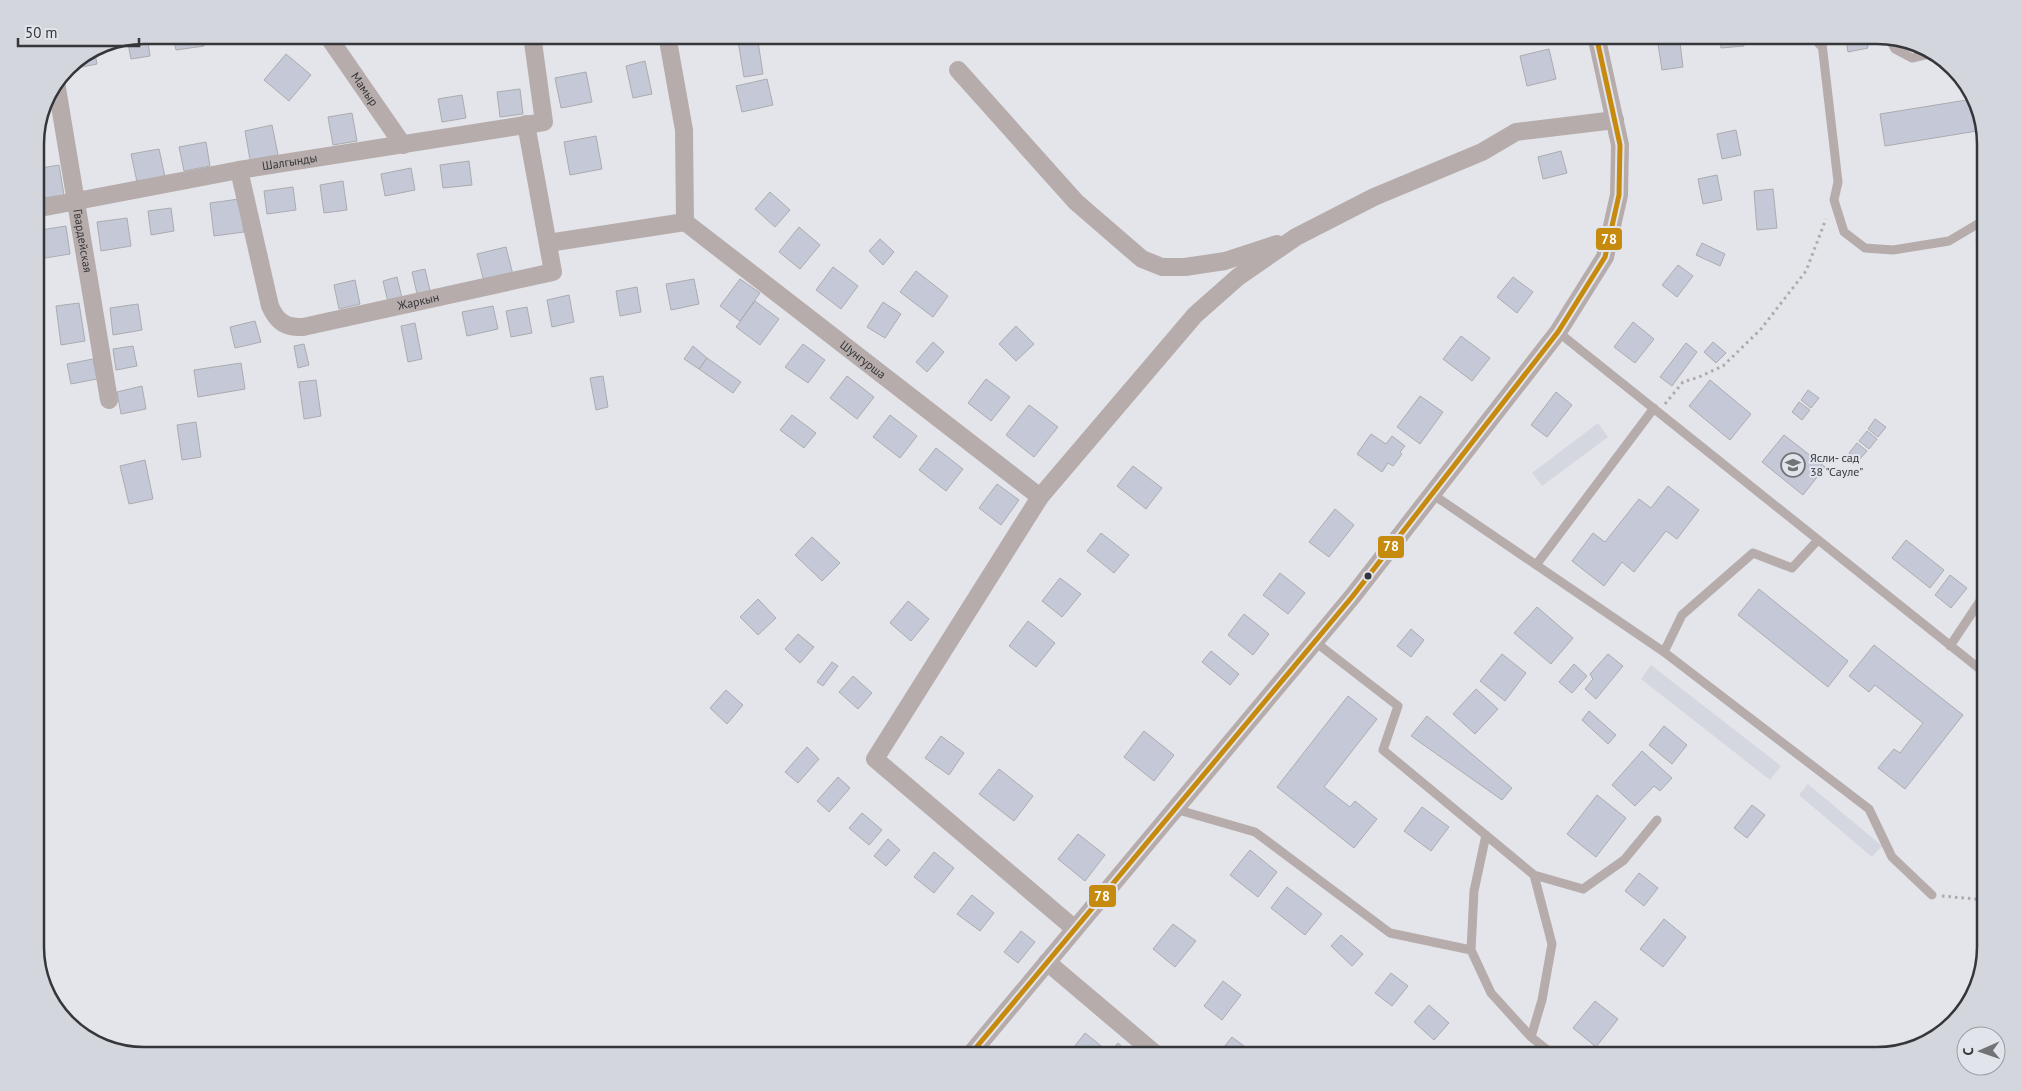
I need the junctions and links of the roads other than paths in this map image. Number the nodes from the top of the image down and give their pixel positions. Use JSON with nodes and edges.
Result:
{"nodes":[{"id":1,"x":333,"y":44,"type":"edge"},
{"id":2,"x":533,"y":44,"type":"edge"},
{"id":3,"x":668,"y":44,"type":"edge"},
{"id":4,"x":1598,"y":44,"type":"edge"},
{"id":5,"x":1819,"y":44,"type":"edge"},
{"id":6,"x":1822,"y":44,"type":"edge"},
{"id":7,"x":1893,"y":45,"type":"edge"},
{"id":8,"x":1822,"y":47,"type":"junction"},
{"id":9,"x":1923,"y":55,"type":"edge"},
{"id":10,"x":958,"y":70,"type":"dead end"},
{"id":11,"x":58,"y":93,"type":"edge"},
{"id":12,"x":1615,"y":120,"type":"junction"},
{"id":13,"x":526,"y":124,"type":"junction"},
{"id":14,"x":403,"y":144,"type":"junction"},
{"id":15,"x":240,"y":170,"type":"junction"},
{"id":16,"x":77,"y":201,"type":"junction"},
{"id":17,"x":44,"y":207,"type":"edge"},
{"id":18,"x":685,"y":222,"type":"junction"},
{"id":19,"x":1977,"y":225,"type":"edge"},
{"id":20,"x":1296,"y":237,"type":"junction"},
{"id":21,"x":548,"y":243,"type":"junction"},
{"id":22,"x":1558,"y":332,"type":"junction"},
{"id":23,"x":109,"y":400,"type":"dead end"},
{"id":24,"x":1656,"y":410,"type":"junction"},
{"id":25,"x":1432,"y":494,"type":"junction"},
{"id":26,"x":1040,"y":497,"type":"junction"},
{"id":27,"x":1818,"y":540,"type":"junction"},
{"id":28,"x":1536,"y":565,"type":"junction"},
{"id":29,"x":1977,"y":606,"type":"edge"},
{"id":30,"x":1314,"y":641,"type":"junction"},
{"id":31,"x":1950,"y":646,"type":"junction"},
{"id":32,"x":1664,"y":652,"type":"junction"},
{"id":33,"x":1977,"y":667,"type":"edge"},
{"id":34,"x":1175,"y":809,"type":"junction"},
{"id":35,"x":1657,"y":820,"type":"dead end"},
{"id":36,"x":1486,"y":835,"type":"junction"},
{"id":37,"x":1534,"y":875,"type":"junction"},
{"id":38,"x":1932,"y":895,"type":"road end"},
{"id":39,"x":1075,"y":929,"type":"junction"},
{"id":40,"x":1471,"y":950,"type":"junction"},
{"id":41,"x":1047,"y":962,"type":"junction"},
{"id":42,"x":1531,"y":1037,"type":"junction"},
{"id":43,"x":976,"y":1047,"type":"edge"},
{"id":44,"x":1147,"y":1047,"type":"edge"},
{"id":45,"x":1544,"y":1047,"type":"edge"}],
"edges":[{"from":1,"to":14,"type":"street","name":"Мамыр"},
{"from":2,"to":13,"type":"street","name":"Шалгынды"},
{"from":3,"to":18,"type":"street"},
{"from":4,"to":12,"type":"street"},
{"from":5,"to":8,"type":"lane"},
{"from":6,"to":8,"type":"lane"},
{"from":7,"to":9,"type":"lane"},
{"from":8,"to":19,"type":"lane"},
{"from":10,"to":20,"type":"street"},
{"from":11,"to":16,"type":"street","name":"Гвардейская"},
{"from":12,"to":20,"type":"street"},
{"from":12,"to":22,"type":"street"},
{"from":13,"to":14,"type":"street","name":"Шалгынды"},
{"from":13,"to":21,"type":"street"},
{"from":14,"to":15,"type":"street","name":"Шалгынды"},
{"from":15,"to":16,"type":"street","name":"Шалгынды"},
{"from":15,"to":21,"type":"street","name":"Жаркын"},
{"from":16,"to":17,"type":"street","name":"Шалгынды"},
{"from":16,"to":23,"type":"street","name":"Гвардейская"},
{"from":18,"to":21,"type":"street"},
{"from":18,"to":26,"type":"street","name":"Шунгурша"},
{"from":20,"to":26,"type":"street"},
{"from":22,"to":24,"type":"lane"},
{"from":22,"to":25,"type":"street"},
{"from":24,"to":27,"type":"lane"},
{"from":24,"to":28,"type":"lane"},
{"from":25,"to":28,"type":"lane"},
{"from":25,"to":30,"type":"street"},
{"from":26,"to":39,"type":"street"},
{"from":27,"to":31,"type":"lane"},
{"from":27,"to":32,"type":"lane"},
{"from":28,"to":32,"type":"lane"},
{"from":29,"to":31,"type":"lane"},
{"from":30,"to":34,"type":"street"},
{"from":30,"to":36,"type":"lane"},
{"from":31,"to":33,"type":"lane"},
{"from":32,"to":38,"type":"lane"},
{"from":34,"to":39,"type":"street"},
{"from":34,"to":40,"type":"lane"},
{"from":35,"to":37,"type":"lane"},
{"from":36,"to":37,"type":"lane"},
{"from":36,"to":40,"type":"lane"},
{"from":37,"to":42,"type":"lane"},
{"from":39,"to":41,"type":"street"},
{"from":40,"to":42,"type":"lane"},
{"from":41,"to":43,"type":"street"},
{"from":41,"to":44,"type":"street"},
{"from":42,"to":45,"type":"lane"}]}
